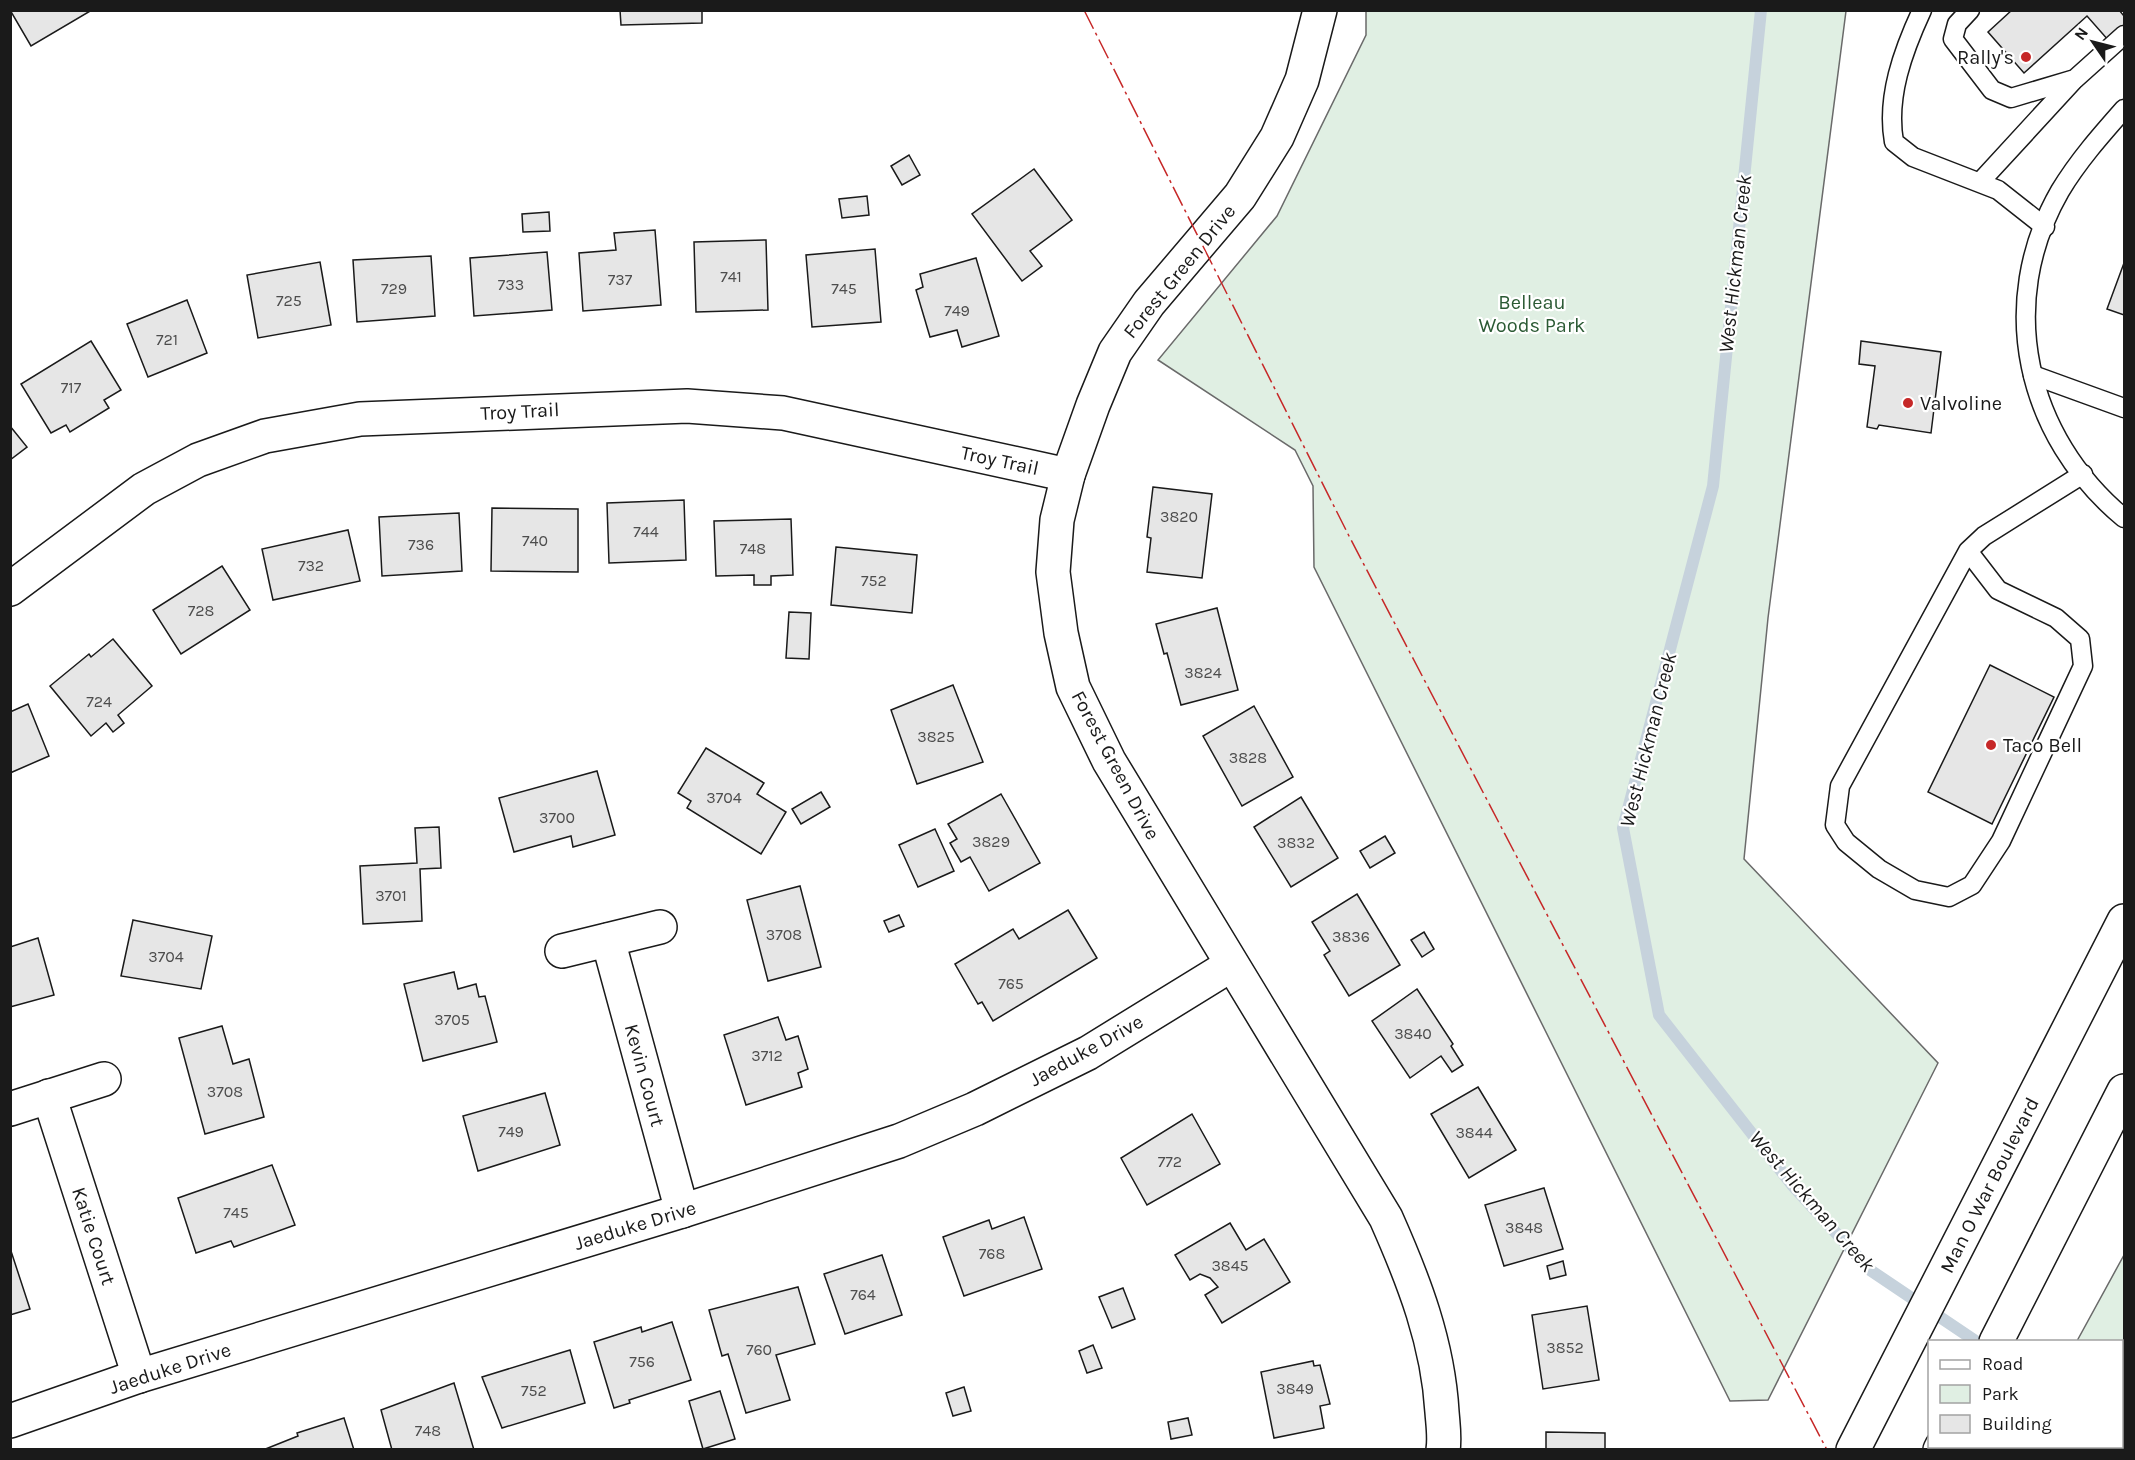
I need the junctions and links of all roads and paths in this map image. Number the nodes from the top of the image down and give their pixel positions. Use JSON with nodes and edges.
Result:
{"nodes":[{"id":1,"x":1320,"y":10,"type":"edge"},
{"id":2,"x":1922,"y":10,"type":"edge"},
{"id":3,"x":1970,"y":10,"type":"edge"},
{"id":4,"x":2124,"y":35,"type":"edge"},
{"id":5,"x":2075,"y":79,"type":"junction"},
{"id":6,"x":2124,"y":109,"type":"edge"},
{"id":7,"x":1981,"y":181,"type":"junction"},
{"id":8,"x":2045,"y":227,"type":"junction"},
{"id":9,"x":2033,"y":375,"type":"junction"},
{"id":10,"x":2124,"y":408,"type":"edge"},
{"id":11,"x":2083,"y":474,"type":"junction"},
{"id":12,"x":1068,"y":475,"type":"junction"},
{"id":13,"x":2124,"y":518,"type":"edge"},
{"id":14,"x":1968,"y":551,"type":"junction"},
{"id":15,"x":10,"y":589,"type":"edge"},
{"id":16,"x":2124,"y":921,"type":"edge"},
{"id":17,"x":660,"y":927,"type":"dead end"},
{"id":18,"x":608,"y":939,"type":"junction"},
{"id":19,"x":562,"y":951,"type":"dead end"},
{"id":20,"x":1231,"y":965,"type":"junction"},
{"id":21,"x":104,"y":1079,"type":"dead end"},
{"id":22,"x":2124,"y":1091,"type":"edge"},
{"id":23,"x":49,"y":1096,"type":"junction"},
{"id":24,"x":10,"y":1109,"type":"edge"},
{"id":25,"x":682,"y":1211,"type":"junction"},
{"id":26,"x":1997,"y":1340,"type":"edge"},
{"id":27,"x":139,"y":1376,"type":"junction"},
{"id":28,"x":10,"y":1420,"type":"edge"},
{"id":29,"x":1443,"y":1449,"type":"edge"},
{"id":30,"x":1852,"y":1449,"type":"edge"}],
"edges":[{"from":1,"to":12,"type":"street","name":"Forest Green Drive"},
{"from":2,"to":7,"type":"lane"},
{"from":3,"to":5,"type":"lane"},
{"from":4,"to":5,"type":"lane"},
{"from":5,"to":7,"type":"lane"},
{"from":6,"to":8,"type":"lane"},
{"from":7,"to":8,"type":"lane"},
{"from":8,"to":9,"type":"lane"},
{"from":9,"to":10,"type":"lane"},
{"from":9,"to":11,"type":"lane"},
{"from":11,"to":13,"type":"lane"},
{"from":11,"to":14,"type":"lane"},
{"from":12,"to":15,"type":"street","name":"Troy Trail"},
{"from":12,"to":20,"type":"street","name":"Forest Green Drive"},
{"from":14,"to":14,"type":"lane"},
{"from":16,"to":30,"type":"street","name":"Man O War Boulevard"},
{"from":17,"to":18,"type":"street"},
{"from":18,"to":19,"type":"street"},
{"from":18,"to":25,"type":"street","name":"Kevin Court"},
{"from":20,"to":25,"type":"street","name":"Jaeduke Drive"},
{"from":20,"to":29,"type":"street","name":"Forest Green Drive"},
{"from":21,"to":23,"type":"street"},
{"from":22,"to":26,"type":"street"},
{"from":23,"to":24,"type":"street"},
{"from":23,"to":27,"type":"street","name":"Katie Court"},
{"from":25,"to":27,"type":"street","name":"Jaeduke Drive"},
{"from":27,"to":28,"type":"street","name":"Jaeduke Drive"}]}
